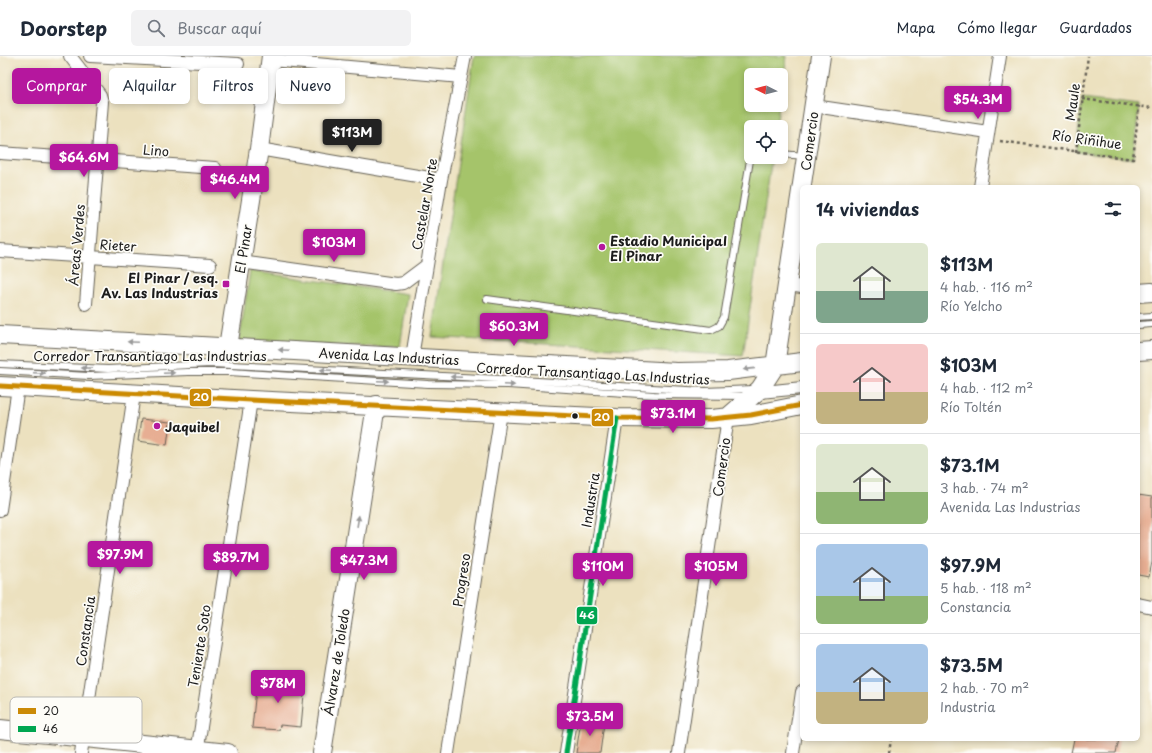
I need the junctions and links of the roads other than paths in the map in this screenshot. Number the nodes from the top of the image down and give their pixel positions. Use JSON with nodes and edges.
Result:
{"nodes":[{"id":1,"x":70,"y":56,"type":"edge"},
{"id":2,"x":90,"y":56,"type":"edge"},
{"id":3,"x":464,"y":56,"type":"edge"},
{"id":4,"x":821,"y":56,"type":"edge"},
{"id":5,"x":1000,"y":56,"type":"edge"},
{"id":6,"x":271,"y":58,"type":"edge"},
{"id":7,"x":238,"y":64,"type":"dead end"},
{"id":8,"x":461,"y":77,"type":"junction"},
{"id":9,"x":814,"y":106,"type":"junction"},
{"id":10,"x":988,"y":132,"type":"junction"},
{"id":11,"x":259,"y":149,"type":"junction"},
{"id":12,"x":0,"y":153,"type":"edge"},
{"id":13,"x":788,"y":155,"type":"edge"},
{"id":14,"x":806,"y":156,"type":"junction"},
{"id":15,"x":98,"y":160,"type":"junction"},
{"id":16,"x":749,"y":164,"type":"edge"},
{"id":17,"x":215,"y":168,"type":"dead end"},
{"id":18,"x":441,"y":180,"type":"junction"},
{"id":19,"x":802,"y":185,"type":"edge"},
{"id":20,"x":980,"y":185,"type":"edge"},
{"id":21,"x":800,"y":211,"type":"edge"},
{"id":22,"x":0,"y":251,"type":"edge"},
{"id":23,"x":90,"y":257,"type":"junction"},
{"id":24,"x":241,"y":262,"type":"junction"},
{"id":25,"x":210,"y":265,"type":"dead end"},
{"id":26,"x":427,"y":265,"type":"junction"},
{"id":27,"x":795,"y":286,"type":"edge"},
{"id":28,"x":1152,"y":292,"type":"edge"},
{"id":29,"x":1140,"y":293,"type":"edge"},
{"id":30,"x":487,"y":299,"type":"dead end"},
{"id":31,"x":86,"y":304,"type":"dead end"},
{"id":32,"x":1152,"y":316,"type":"edge"},
{"id":33,"x":1140,"y":317,"type":"edge"},
{"id":34,"x":1152,"y":324,"type":"edge"},
{"id":35,"x":1140,"y":325,"type":"edge"},
{"id":36,"x":0,"y":334,"type":"edge"},
{"id":37,"x":228,"y":347,"type":"junction"},
{"id":38,"x":1152,"y":350,"type":"edge"},
{"id":39,"x":1140,"y":351,"type":"edge"},
{"id":40,"x":412,"y":357,"type":"junction"},
{"id":41,"x":800,"y":362,"type":"edge"},
{"id":42,"x":0,"y":364,"type":"edge"},
{"id":43,"x":775,"y":366,"type":"junction"},
{"id":44,"x":0,"y":371,"type":"edge"},
{"id":45,"x":800,"y":385,"type":"edge"},
{"id":46,"x":0,"y":386,"type":"edge"},
{"id":47,"x":18,"y":387,"type":"junction"},
{"id":48,"x":800,"y":391,"type":"edge"},
{"id":49,"x":757,"y":392,"type":"junction"},
{"id":50,"x":134,"y":394,"type":"junction"},
{"id":51,"x":251,"y":400,"type":"junction"},
{"id":52,"x":376,"y":405,"type":"junction"},
{"id":53,"x":800,"y":405,"type":"edge"},
{"id":54,"x":501,"y":412,"type":"junction"},
{"id":55,"x":728,"y":417,"type":"junction"},
{"id":56,"x":617,"y":418,"type":"junction"},
{"id":57,"x":0,"y":510,"type":"edge"},
{"id":58,"x":1140,"y":604,"type":"edge"},
{"id":59,"x":1152,"y":607,"type":"edge"},
{"id":60,"x":89,"y":697,"type":"edge"},
{"id":61,"x":800,"y":706,"type":"edge"},
{"id":62,"x":0,"y":730,"type":"edge"},
{"id":63,"x":10,"y":732,"type":"edge"},
{"id":64,"x":67,"y":743,"type":"edge"},
{"id":65,"x":82,"y":746,"type":"edge"},
{"id":66,"x":197,"y":751,"type":"edge"},
{"id":67,"x":228,"y":753,"type":"edge"},
{"id":68,"x":322,"y":753,"type":"edge"},
{"id":69,"x":448,"y":753,"type":"edge"},
{"id":70,"x":566,"y":753,"type":"edge"},
{"id":71,"x":679,"y":753,"type":"edge"},
{"id":72,"x":793,"y":753,"type":"edge"}],
"edges":[{"from":1,"to":15,"type":"street","name":"Áreas Verdes"},
{"from":2,"to":7,"type":"street"},
{"from":3,"to":8,"type":"street","name":"Castelar Norte"},
{"from":4,"to":9,"type":"main road","name":"Comercio"},
{"from":5,"to":10,"type":"street"},
{"from":6,"to":8,"type":"street"},
{"from":6,"to":11,"type":"main road","name":"El Pinar"},
{"from":8,"to":18,"type":"street","name":"Castelar Norte"},
{"from":9,"to":10,"type":"street"},
{"from":9,"to":14,"type":"main road","name":"Comercio"},
{"from":10,"to":20,"type":"street"},
{"from":11,"to":18,"type":"street"},
{"from":11,"to":24,"type":"main road","name":"El Pinar"},
{"from":12,"to":15,"type":"street","name":"Lino"},
{"from":13,"to":14,"type":"lane"},
{"from":14,"to":19,"type":"main road","name":"Comercio"},
{"from":15,"to":17,"type":"street","name":"Lino"},
{"from":15,"to":23,"type":"street","name":"Áreas Verdes"},
{"from":16,"to":30,"type":"lane"},
{"from":18,"to":26,"type":"street","name":"Castelar Norte"},
{"from":21,"to":27,"type":"main road","name":"Comercio"},
{"from":22,"to":23,"type":"street","name":"Rieter"},
{"from":23,"to":25,"type":"street","name":"Rieter"},
{"from":23,"to":31,"type":"street","name":"Áreas Verdes"},
{"from":24,"to":26,"type":"street"},
{"from":24,"to":37,"type":"main road","name":"El Pinar"},
{"from":26,"to":40,"type":"street","name":"Castelar Norte"},
{"from":27,"to":43,"type":"main road","name":"Comercio"},
{"from":28,"to":29,"type":"main road"},
{"from":32,"to":33,"type":"lane"},
{"from":34,"to":35,"type":"lane"},
{"from":37,"to":36,"type":"main road","name":"Avenida Las Industrias","one_way":true},
{"from":40,"to":37,"type":"main road","name":"Avenida Las Industrias","one_way":true},
{"from":38,"to":39,"type":"main road"},
{"from":43,"to":40,"type":"main road","name":"Avenida Las Industrias","one_way":true},
{"from":41,"to":43,"type":"main road","name":"Avenida Las Industrias"},
{"from":49,"to":42,"type":"lane","name":"Corredor Transantiago Las Industrias","one_way":true},
{"from":43,"to":49,"type":"main road","name":"Comercio"},
{"from":44,"to":49,"type":"lane","name":"Corredor Transantiago Las Industrias","one_way":true},
{"from":45,"to":49,"type":"lane","name":"Corredor Transantiago Las Industrias"},
{"from":46,"to":47,"type":"main road"},
{"from":47,"to":50,"type":"main road"},
{"from":47,"to":57,"type":"street"},
{"from":48,"to":49,"type":"lane","name":"Corredor Transantiago Las Industrias"},
{"from":49,"to":55,"type":"main road","name":"Comercio"},
{"from":50,"to":51,"type":"main road"},
{"from":50,"to":60,"type":"street","name":"Constancia"},
{"from":51,"to":52,"type":"main road"},
{"from":51,"to":66,"type":"street","name":"Teniente Soto"},
{"from":52,"to":54,"type":"main road"},
{"from":68,"to":52,"type":"main road","name":"Álvarez de Toledo","one_way":true},
{"from":53,"to":55,"type":"main road"},
{"from":54,"to":56,"type":"main road"},
{"from":54,"to":69,"type":"street","name":"Progreso"},
{"from":55,"to":56,"type":"main road"},
{"from":55,"to":71,"type":"street","name":"Comercio"},
{"from":56,"to":70,"type":"street","name":"Industria"},
{"from":58,"to":59,"type":"street"},
{"from":61,"to":72,"type":"street"},
{"from":62,"to":63,"type":"main road"},
{"from":64,"to":65,"type":"main road"},
{"from":65,"to":66,"type":"main road"},
{"from":66,"to":67,"type":"main road"}]}
